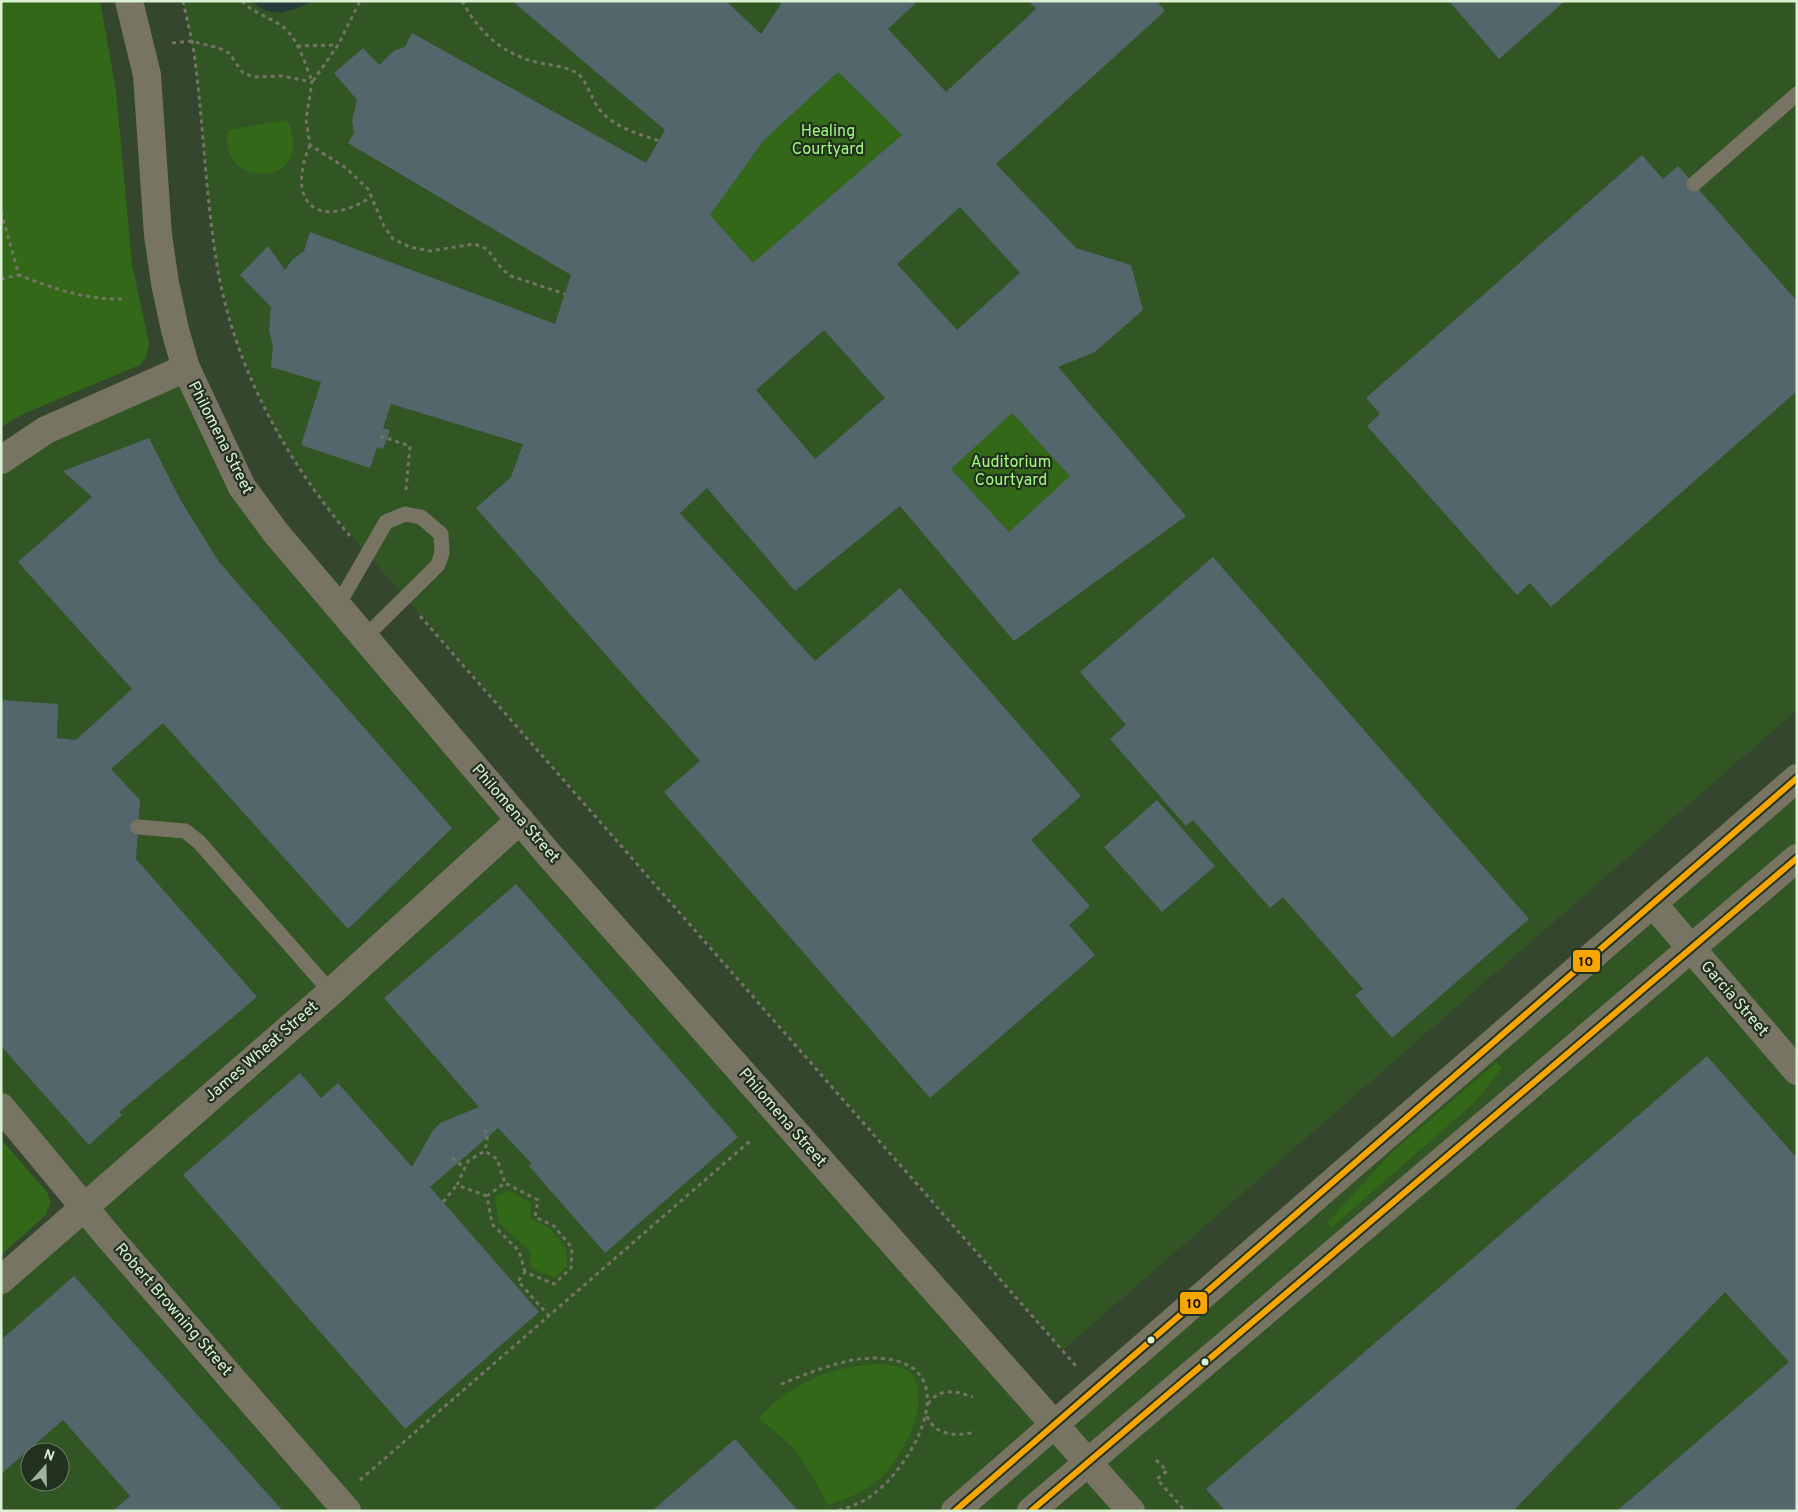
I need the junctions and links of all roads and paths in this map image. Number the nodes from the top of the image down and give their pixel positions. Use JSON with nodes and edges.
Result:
{"nodes":[{"id":1,"x":129,"y":1,"type":"edge"},
{"id":2,"x":183,"y":1,"type":"edge"},
{"id":3,"x":242,"y":1,"type":"edge"},
{"id":4,"x":360,"y":1,"type":"edge"},
{"id":5,"x":462,"y":1,"type":"edge"},
{"id":6,"x":191,"y":41,"type":"junction"},
{"id":7,"x":172,"y":43,"type":"dead end"},
{"id":8,"x":296,"y":46,"type":"junction"},
{"id":9,"x":338,"y":46,"type":"junction"},
{"id":10,"x":312,"y":82,"type":"junction"},
{"id":11,"x":1797,"y":94,"type":"edge"},
{"id":12,"x":658,"y":141,"type":"dead end"},
{"id":13,"x":310,"y":145,"type":"junction"},
{"id":14,"x":1694,"y":184,"type":"dead end"},
{"id":15,"x":371,"y":197,"type":"junction"},
{"id":16,"x":1,"y":212,"type":"edge"},
{"id":17,"x":19,"y":275,"type":"junction"},
{"id":18,"x":1,"y":279,"type":"edge"},
{"id":19,"x":565,"y":294,"type":"dead end"},
{"id":20,"x":124,"y":298,"type":"dead end"},
{"id":21,"x":186,"y":368,"type":"junction"},
{"id":22,"x":380,"y":436,"type":"dead end"},
{"id":23,"x":1,"y":460,"type":"edge"},
{"id":24,"x":406,"y":491,"type":"dead end"},
{"id":25,"x":366,"y":555,"type":"junction"},
{"id":26,"x":404,"y":598,"type":"junction"},
{"id":27,"x":338,"y":605,"type":"junction"},
{"id":28,"x":365,"y":637,"type":"junction"},
{"id":29,"x":1797,"y":778,"type":"edge"},
{"id":30,"x":520,"y":820,"type":"junction"},
{"id":31,"x":138,"y":827,"type":"dead end"},
{"id":32,"x":1797,"y":858,"type":"edge"},
{"id":33,"x":1652,"y":904,"type":"junction"},
{"id":34,"x":1691,"y":950,"type":"junction"},
{"id":35,"x":331,"y":992,"type":"junction"},
{"id":36,"x":1797,"y":1071,"type":"edge"},
{"id":37,"x":1,"y":1107,"type":"edge"},
{"id":38,"x":484,"y":1130,"type":"dead end"},
{"id":39,"x":750,"y":1141,"type":"dead end"},
{"id":40,"x":486,"y":1151,"type":"junction"},
{"id":41,"x":452,"y":1158,"type":"dead end"},
{"id":42,"x":465,"y":1168,"type":"junction"},
{"id":43,"x":505,"y":1183,"type":"junction"},
{"id":44,"x":457,"y":1185,"type":"junction"},
{"id":45,"x":487,"y":1196,"type":"junction"},
{"id":46,"x":443,"y":1202,"type":"dead end"},
{"id":47,"x":84,"y":1206,"type":"junction"},
{"id":48,"x":525,"y":1272,"type":"junction"},
{"id":49,"x":1,"y":1280,"type":"edge"},
{"id":50,"x":548,"y":1315,"type":"junction"},
{"id":51,"x":1080,"y":1371,"type":"dead end"},
{"id":52,"x":781,"y":1384,"type":"dead end"},
{"id":53,"x":973,"y":1397,"type":"dead end"},
{"id":54,"x":928,"y":1404,"type":"junction"},
{"id":55,"x":927,"y":1415,"type":"junction"},
{"id":56,"x":1054,"y":1425,"type":"junction"},
{"id":57,"x":972,"y":1433,"type":"dead end"},
{"id":58,"x":1156,"y":1460,"type":"dead end"},
{"id":59,"x":1088,"y":1462,"type":"junction"},
{"id":60,"x":358,"y":1481,"type":"dead end"},
{"id":61,"x":347,"y":1511,"type":"edge"},
{"id":62,"x":836,"y":1511,"type":"edge"},
{"id":63,"x":955,"y":1511,"type":"edge"},
{"id":64,"x":1032,"y":1511,"type":"edge"},
{"id":65,"x":1131,"y":1511,"type":"edge"},
{"id":66,"x":1185,"y":1511,"type":"edge"}],
"edges":[{"from":1,"to":21,"type":"street","name":"Philomena Street"},
{"from":2,"to":6,"type":"path"},
{"from":3,"to":8,"type":"path"},
{"from":4,"to":9,"type":"path"},
{"from":5,"to":12,"type":"path"},
{"from":6,"to":7,"type":"path"},
{"from":6,"to":10,"type":"path"},
{"from":6,"to":25,"type":"path"},
{"from":8,"to":9,"type":"path"},
{"from":8,"to":10,"type":"path"},
{"from":9,"to":10,"type":"path"},
{"from":10,"to":13,"type":"path"},
{"from":11,"to":14,"type":"lane"},
{"from":13,"to":15,"type":"path"},
{"from":13,"to":15,"type":"path"},
{"from":15,"to":19,"type":"path"},
{"from":16,"to":17,"type":"path"},
{"from":17,"to":18,"type":"path"},
{"from":17,"to":20,"type":"path"},
{"from":21,"to":23,"type":"street"},
{"from":21,"to":27,"type":"street","name":"Philomena Street"},
{"from":22,"to":24,"type":"path"},
{"from":25,"to":26,"type":"lane"},
{"from":25,"to":27,"type":"lane"},
{"from":26,"to":28,"type":"lane"},
{"from":26,"to":51,"type":"path"},
{"from":27,"to":28,"type":"street","name":"Philomena Street"},
{"from":28,"to":30,"type":"street","name":"Philomena Street"},
{"from":29,"to":33,"type":"street"},
{"from":30,"to":35,"type":"street","name":"James Wheat Street"},
{"from":30,"to":56,"type":"street","name":"Philomena Street"},
{"from":31,"to":35,"type":"lane"},
{"from":32,"to":34,"type":"street"},
{"from":33,"to":34,"type":"street","name":"Garcia Street"},
{"from":33,"to":56,"type":"street"},
{"from":34,"to":36,"type":"street","name":"Garcia Street"},
{"from":34,"to":59,"type":"street"},
{"from":35,"to":47,"type":"street","name":"James Wheat Street"},
{"from":37,"to":47,"type":"street","name":"Robert Browning Street"},
{"from":38,"to":40,"type":"path"},
{"from":39,"to":50,"type":"path"},
{"from":40,"to":42,"type":"path"},
{"from":40,"to":43,"type":"path"},
{"from":41,"to":42,"type":"path"},
{"from":42,"to":44,"type":"path"},
{"from":43,"to":45,"type":"path"},
{"from":43,"to":48,"type":"path"},
{"from":44,"to":45,"type":"path"},
{"from":44,"to":46,"type":"path"},
{"from":45,"to":48,"type":"path"},
{"from":47,"to":49,"type":"street","name":"James Wheat Street"},
{"from":47,"to":61,"type":"street","name":"Robert Browning Street"},
{"from":48,"to":50,"type":"path"},
{"from":50,"to":60,"type":"path"},
{"from":52,"to":54,"type":"path"},
{"from":53,"to":54,"type":"path"},
{"from":54,"to":55,"type":"path"},
{"from":55,"to":57,"type":"path"},
{"from":55,"to":62,"type":"path"},
{"from":56,"to":59,"type":"street","name":"Philomena Street"},
{"from":56,"to":63,"type":"street"},
{"from":58,"to":66,"type":"path"},
{"from":59,"to":64,"type":"street"},
{"from":59,"to":65,"type":"street","name":"Philomena Street"}]}
